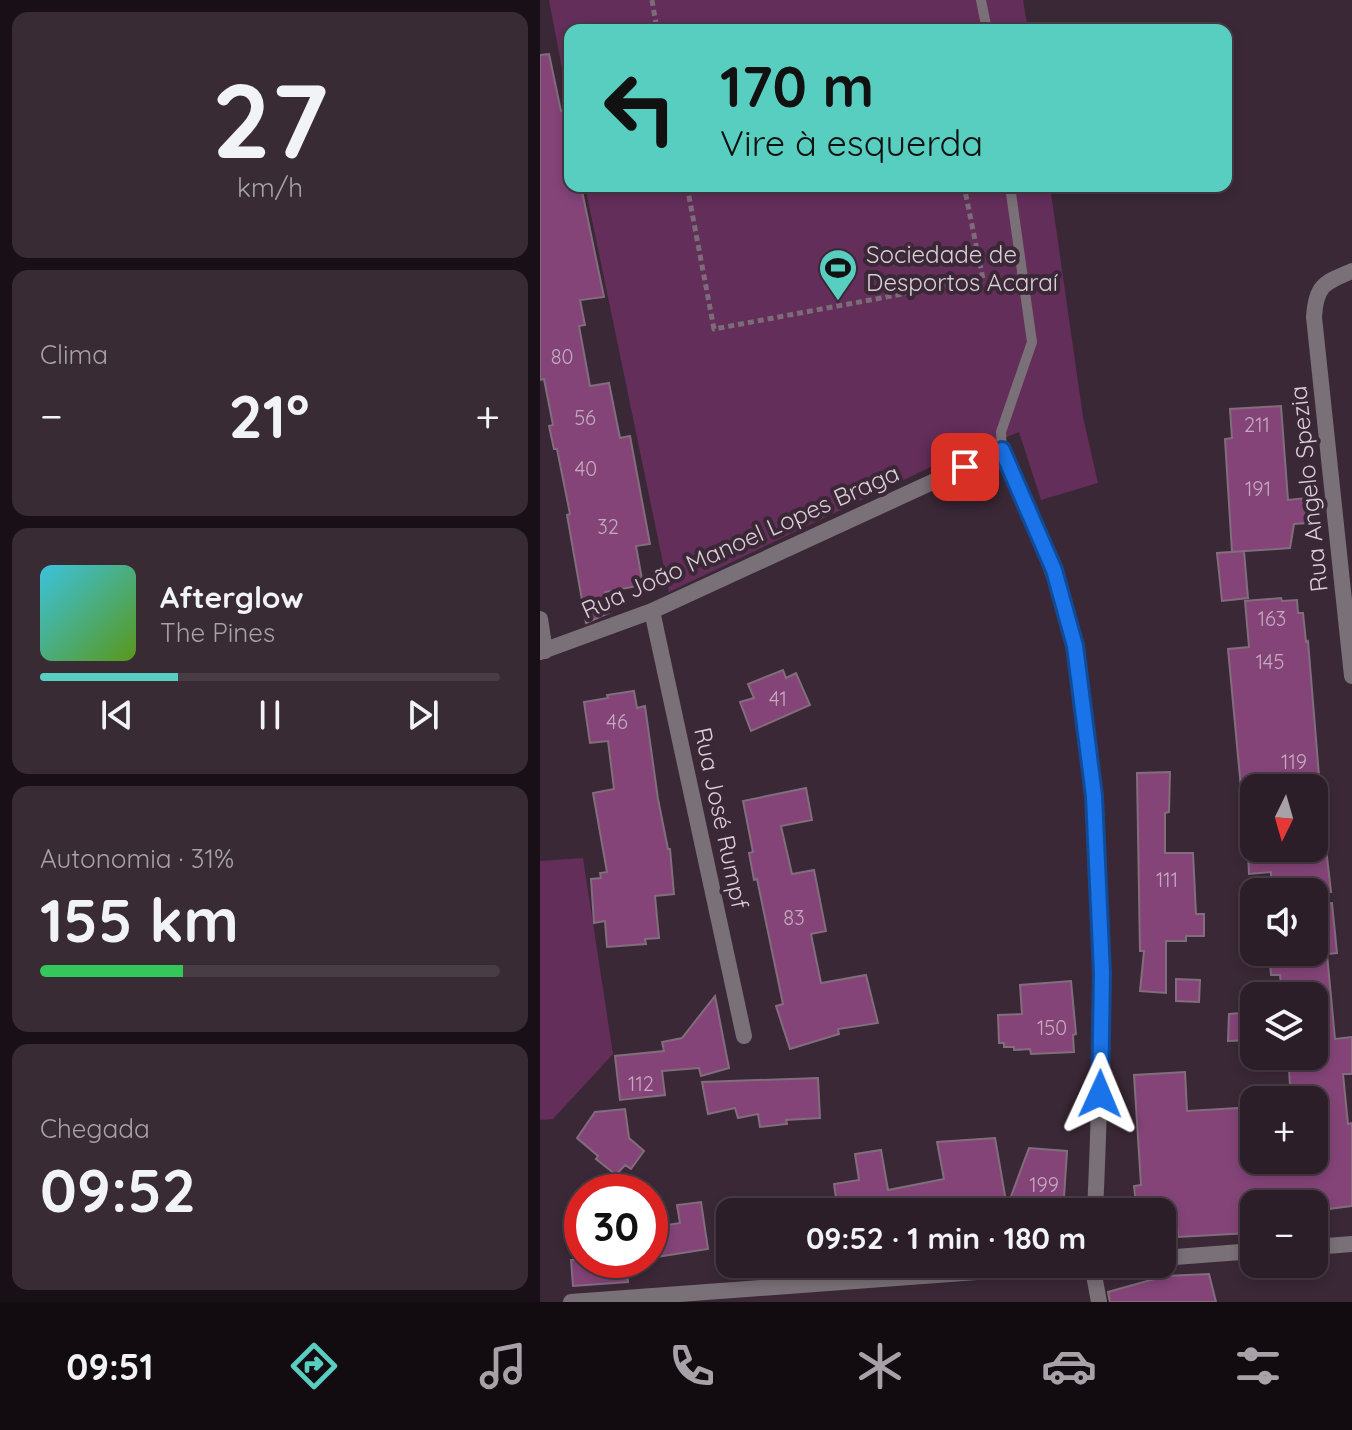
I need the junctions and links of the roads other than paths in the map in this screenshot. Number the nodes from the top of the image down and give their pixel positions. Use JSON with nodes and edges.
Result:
{"nodes":[{"id":1,"x":981,"y":0,"type":"edge"},
{"id":2,"x":986,"y":24,"type":"edge"},
{"id":3,"x":1011,"y":192,"type":"edge"},
{"id":4,"x":1352,"y":271,"type":"edge"},
{"id":5,"x":1002,"y":450,"type":"junction"},
{"id":6,"x":652,"y":611,"type":"junction"},
{"id":7,"x":540,"y":619,"type":"edge"},
{"id":8,"x":543,"y":651,"type":"edge"},
{"id":9,"x":1352,"y":676,"type":"edge"},
{"id":10,"x":744,"y":1036,"type":"dead end"},
{"id":11,"x":1095,"y":1198,"type":"edge"},
{"id":12,"x":1352,"y":1244,"type":"edge"},
{"id":13,"x":1328,"y":1246,"type":"edge"},
{"id":14,"x":1240,"y":1252,"type":"edge"},
{"id":15,"x":1176,"y":1257,"type":"edge"},
{"id":16,"x":899,"y":1278,"type":"edge"},
{"id":17,"x":1093,"y":1278,"type":"edge"},
{"id":18,"x":571,"y":1302,"type":"edge"},
{"id":19,"x":1099,"y":1302,"type":"edge"}],
"edges":[{"from":1,"to":2,"type":"lane"},
{"from":3,"to":5,"type":"lane"},
{"from":4,"to":9,"type":"street","name":"Rua Angelo Spezia"},
{"from":5,"to":6,"type":"street","name":"Rua João Manoel Lopes Braga"},
{"from":5,"to":11,"type":"street"},
{"from":6,"to":8,"type":"street","name":"Rua João Manoel Lopes Braga"},
{"from":6,"to":10,"type":"street","name":"Rua José Rumpf"},
{"from":7,"to":8,"type":"street"},
{"from":12,"to":13,"type":"street"},
{"from":14,"to":15,"type":"street"},
{"from":16,"to":18,"type":"street"},
{"from":17,"to":19,"type":"street"}]}
